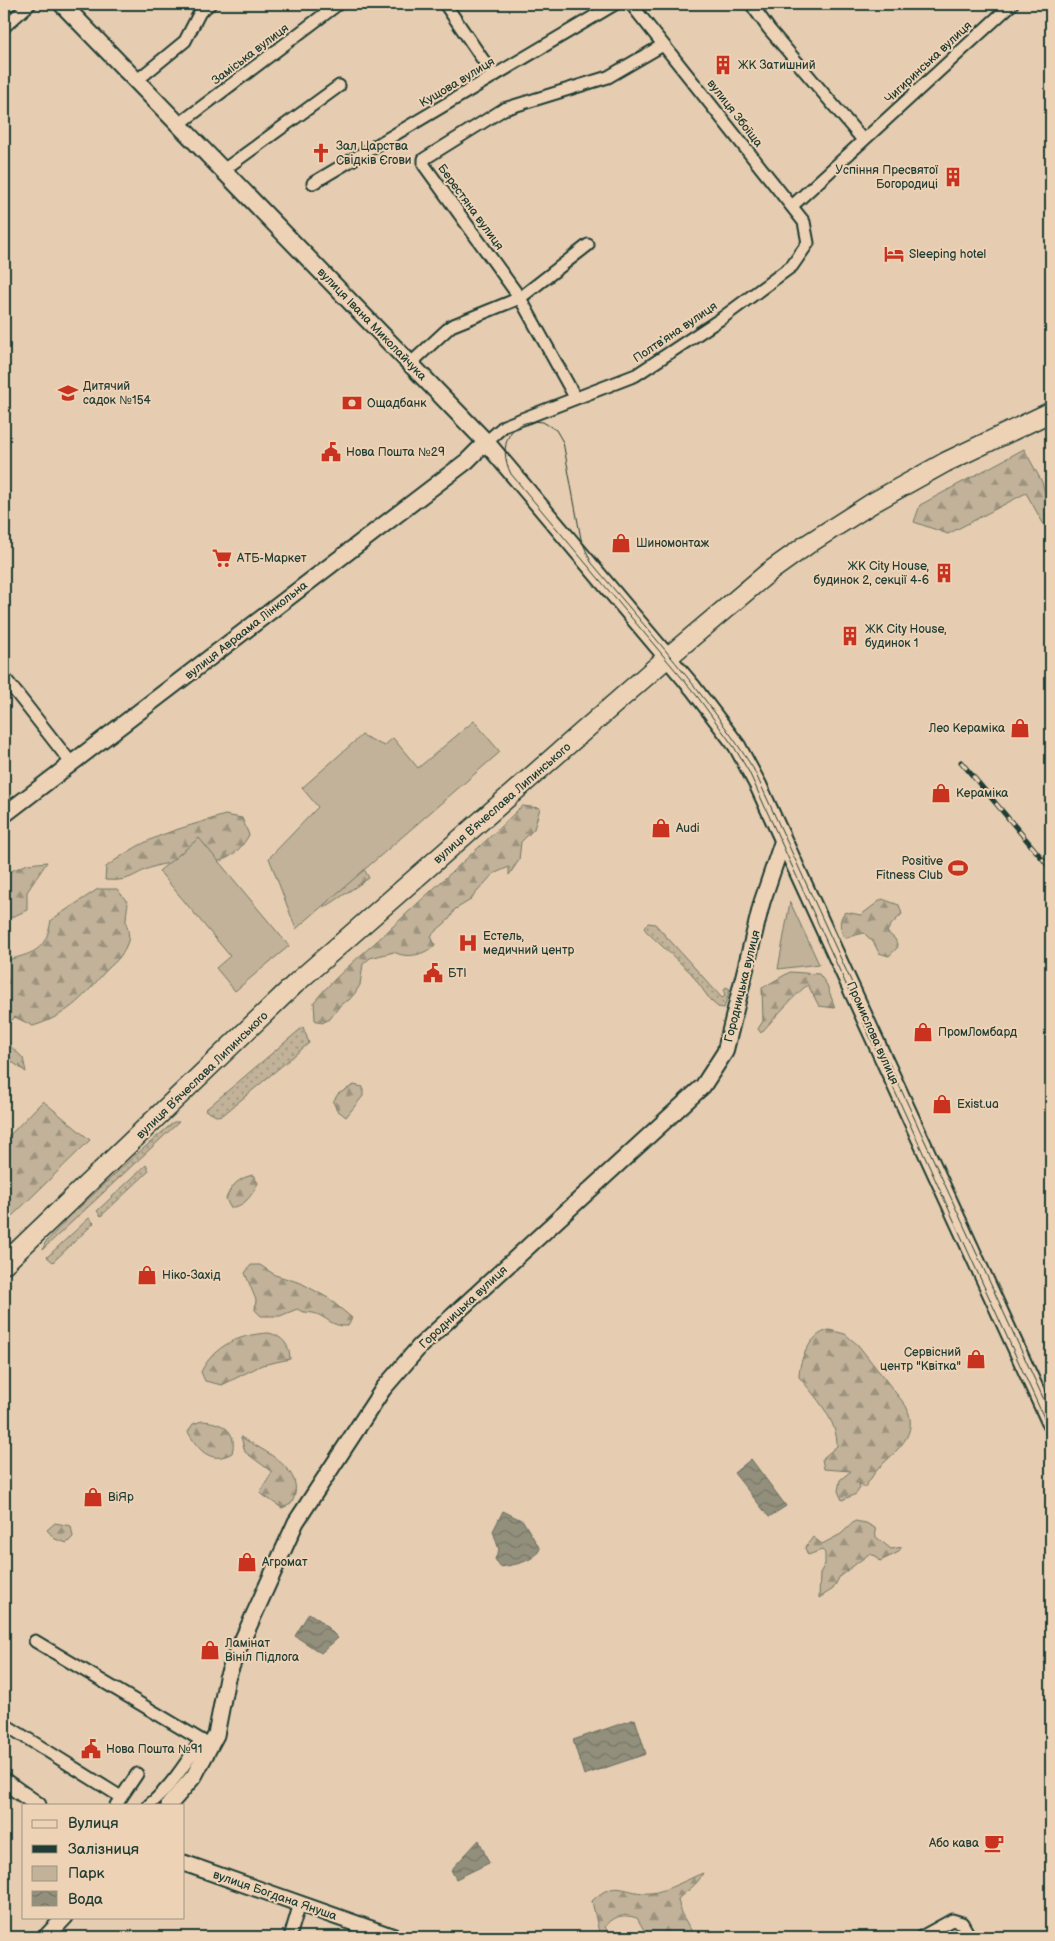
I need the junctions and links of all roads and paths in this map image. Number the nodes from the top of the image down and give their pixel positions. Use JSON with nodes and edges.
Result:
{"nodes":[{"id":1,"x":30,"y":4,"type":"edge"},
{"id":2,"x":62,"y":4,"type":"edge"},
{"id":3,"x":210,"y":4,"type":"edge"},
{"id":4,"x":338,"y":4,"type":"edge"},
{"id":5,"x":445,"y":4,"type":"edge"},
{"id":6,"x":614,"y":4,"type":"edge"},
{"id":7,"x":631,"y":4,"type":"edge"},
{"id":8,"x":751,"y":4,"type":"edge"},
{"id":9,"x":1012,"y":4,"type":"edge"},
{"id":10,"x":4,"y":27,"type":"edge"},
{"id":11,"x":663,"y":44,"type":"junction"},
{"id":12,"x":494,"y":76,"type":"junction"},
{"id":13,"x":136,"y":82,"type":"junction"},
{"id":14,"x":339,"y":86,"type":"dead end"},
{"id":15,"x":178,"y":125,"type":"junction"},
{"id":16,"x":863,"y":140,"type":"junction"},
{"id":17,"x":222,"y":171,"type":"junction"},
{"id":18,"x":313,"y":183,"type":"dead end"},
{"id":19,"x":792,"y":206,"type":"junction"},
{"id":20,"x":808,"y":243,"type":"joint"},
{"id":21,"x":588,"y":245,"type":"dead end"},
{"id":22,"x":520,"y":298,"type":"junction"},
{"id":23,"x":410,"y":364,"type":"junction"},
{"id":24,"x":575,"y":397,"type":"junction"},
{"id":25,"x":1051,"y":412,"type":"edge"},
{"id":26,"x":486,"y":442,"type":"junction"},
{"id":27,"x":668,"y":657,"type":"junction"},
{"id":28,"x":4,"y":677,"type":"edge"},
{"id":29,"x":72,"y":764,"type":"junction"},
{"id":30,"x":4,"y":815,"type":"edge"},
{"id":31,"x":783,"y":840,"type":"junction"},
{"id":32,"x":4,"y":1264,"type":"edge"},
{"id":33,"x":1051,"y":1424,"type":"edge"},
{"id":34,"x":35,"y":1641,"type":"dead end"},
{"id":35,"x":4,"y":1724,"type":"edge"},
{"id":36,"x":206,"y":1743,"type":"junction"},
{"id":37,"x":137,"y":1774,"type":"dead end"},
{"id":38,"x":4,"y":1781,"type":"edge"},
{"id":39,"x":119,"y":1801,"type":"edge"},
{"id":40,"x":37,"y":1804,"type":"edge"},
{"id":41,"x":150,"y":1804,"type":"edge"},
{"id":42,"x":170,"y":1804,"type":"edge"},
{"id":43,"x":185,"y":1863,"type":"edge"},
{"id":44,"x":300,"y":1903,"type":"junction"},
{"id":45,"x":64,"y":1918,"type":"edge"},
{"id":46,"x":370,"y":1933,"type":"edge"},
{"id":47,"x":46,"y":1937,"type":"edge"},
{"id":48,"x":290,"y":1937,"type":"edge"},
{"id":49,"x":394,"y":1937,"type":"edge"},
{"id":50,"x":921,"y":1937,"type":"edge"},
{"id":51,"x":970,"y":1937,"type":"edge"}],
"edges":[{"from":1,"to":10,"type":"street"},
{"from":2,"to":13,"type":"main road","name":"вулиця Івана Миколайчука"},
{"from":3,"to":13,"type":"street"},
{"from":4,"to":15,"type":"street","name":"Заміська вулиця"},
{"from":5,"to":12,"type":"street"},
{"from":6,"to":12,"type":"street","name":"Кущова вулиця"},
{"from":7,"to":11,"type":"street","name":"вулиця Збоїща"},
{"from":8,"to":16,"type":"street"},
{"from":9,"to":16,"type":"street","name":"Чигиринська вулиця"},
{"from":11,"to":19,"type":"street","name":"вулиця Збоїща"},
{"from":11,"to":22,"type":"street","name":"Берестяна вулиця"},
{"from":12,"to":18,"type":"street","name":"Кущова вулиця"},
{"from":13,"to":15,"type":"main road","name":"вулиця Івана Миколайчука"},
{"from":14,"to":17,"type":"street"},
{"from":15,"to":17,"type":"main road","name":"вулиця Івана Миколайчука"},
{"from":16,"to":19,"type":"street","name":"Чигиринська вулиця"},
{"from":17,"to":23,"type":"main road","name":"вулиця Івана Миколайчука"},
{"from":19,"to":20,"type":"street","name":"вулиця Збоїща"},
{"from":20,"to":24,"type":"street","name":"Полтвʼяна вулиця"},
{"from":21,"to":22,"type":"street"},
{"from":22,"to":23,"type":"street"},
{"from":22,"to":24,"type":"street","name":"Берестяна вулиця"},
{"from":23,"to":26,"type":"main road","name":"вулиця Івана Миколайчука"},
{"from":24,"to":26,"type":"street","name":"Полтвʼяна вулиця"},
{"from":25,"to":27,"type":"main road","name":"вулиця Вʼячеслава Липинського"},
{"from":26,"to":27,"type":"main road","name":"вулиця Івана Миколайчука"},
{"from":26,"to":29,"type":"street","name":"вулиця Авраама Лінкольна"},
{"from":27,"to":31,"type":"main road","name":"Промислова вулиця"},
{"from":27,"to":32,"type":"main road","name":"вулиця Вʼячеслава Липинського"},
{"from":28,"to":29,"type":"street"},
{"from":29,"to":30,"type":"street","name":"вулиця Авраама Лінкольна"},
{"from":31,"to":33,"type":"main road","name":"Промислова вулиця"},
{"from":31,"to":36,"type":"street","name":"Городницька вулиця"},
{"from":34,"to":36,"type":"street"},
{"from":35,"to":39,"type":"street"},
{"from":36,"to":41,"type":"street"},
{"from":36,"to":42,"type":"street","name":"Городницька вулиця"},
{"from":37,"to":39,"type":"street"},
{"from":38,"to":40,"type":"street"},
{"from":43,"to":44,"type":"street","name":"вулиця Богдана Януша"},
{"from":44,"to":46,"type":"street","name":"вулиця Богдана Януша"},
{"from":44,"to":48,"type":"street"},
{"from":45,"to":47,"type":"street"},
{"from":46,"to":49,"type":"street","name":"вулиця Богдана Януша"},
{"from":50,"to":51,"type":"street"}]}
